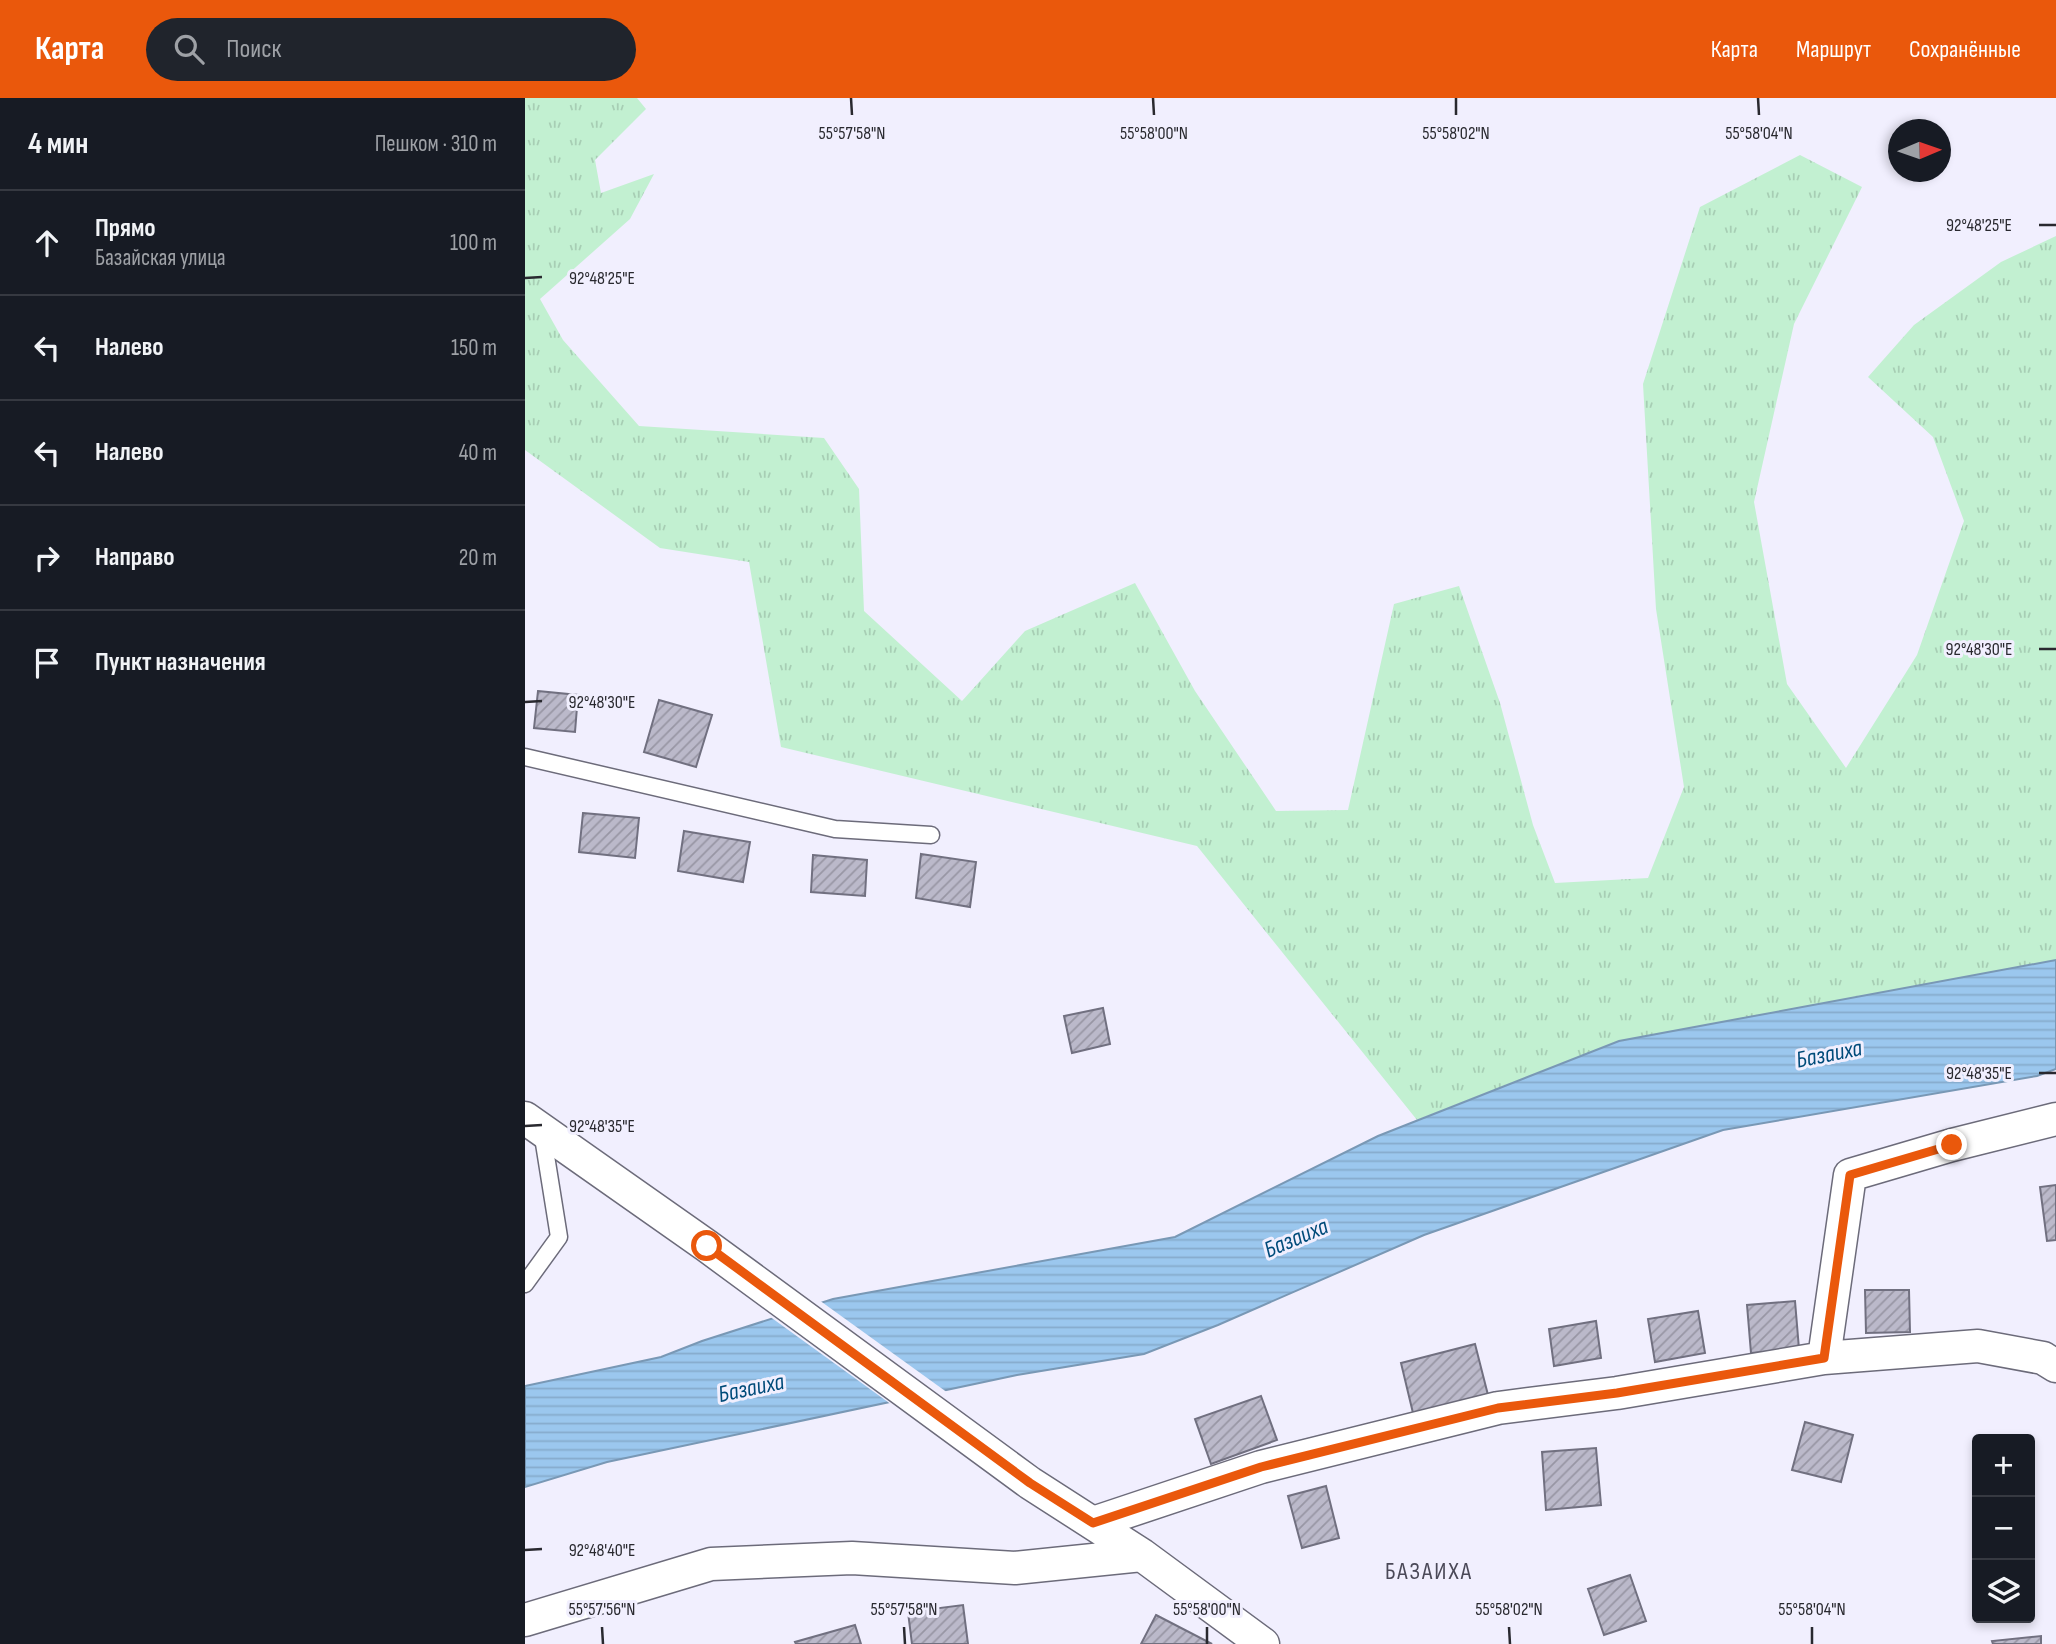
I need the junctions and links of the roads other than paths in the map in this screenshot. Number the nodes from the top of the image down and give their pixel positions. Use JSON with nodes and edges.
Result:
{"nodes":[{"id":1,"x":525,"y":757,"type":"edge"},
{"id":2,"x":930,"y":835,"type":"dead end"},
{"id":3,"x":2056,"y":1119,"type":"edge"},
{"id":4,"x":533,"y":1124,"type":"edge"},
{"id":5,"x":525,"y":1284,"type":"edge"},
{"id":6,"x":1824,"y":1358,"type":"junction"},
{"id":7,"x":2056,"y":1366,"type":"edge"},
{"id":8,"x":1093,"y":1523,"type":"junction"},
{"id":9,"x":1142,"y":1555,"type":"junction"},
{"id":10,"x":525,"y":1620,"type":"edge"},
{"id":11,"x":1263,"y":1644,"type":"edge"}],
"edges":[{"from":1,"to":2,"type":"lane"},
{"from":3,"to":6,"type":"street"},
{"from":4,"to":5,"type":"lane"},
{"from":4,"to":8,"type":"street"},
{"from":6,"to":7,"type":"street"},
{"from":6,"to":8,"type":"street"},
{"from":8,"to":9,"type":"street"},
{"from":9,"to":10,"type":"street"},
{"from":9,"to":11,"type":"street"}]}
